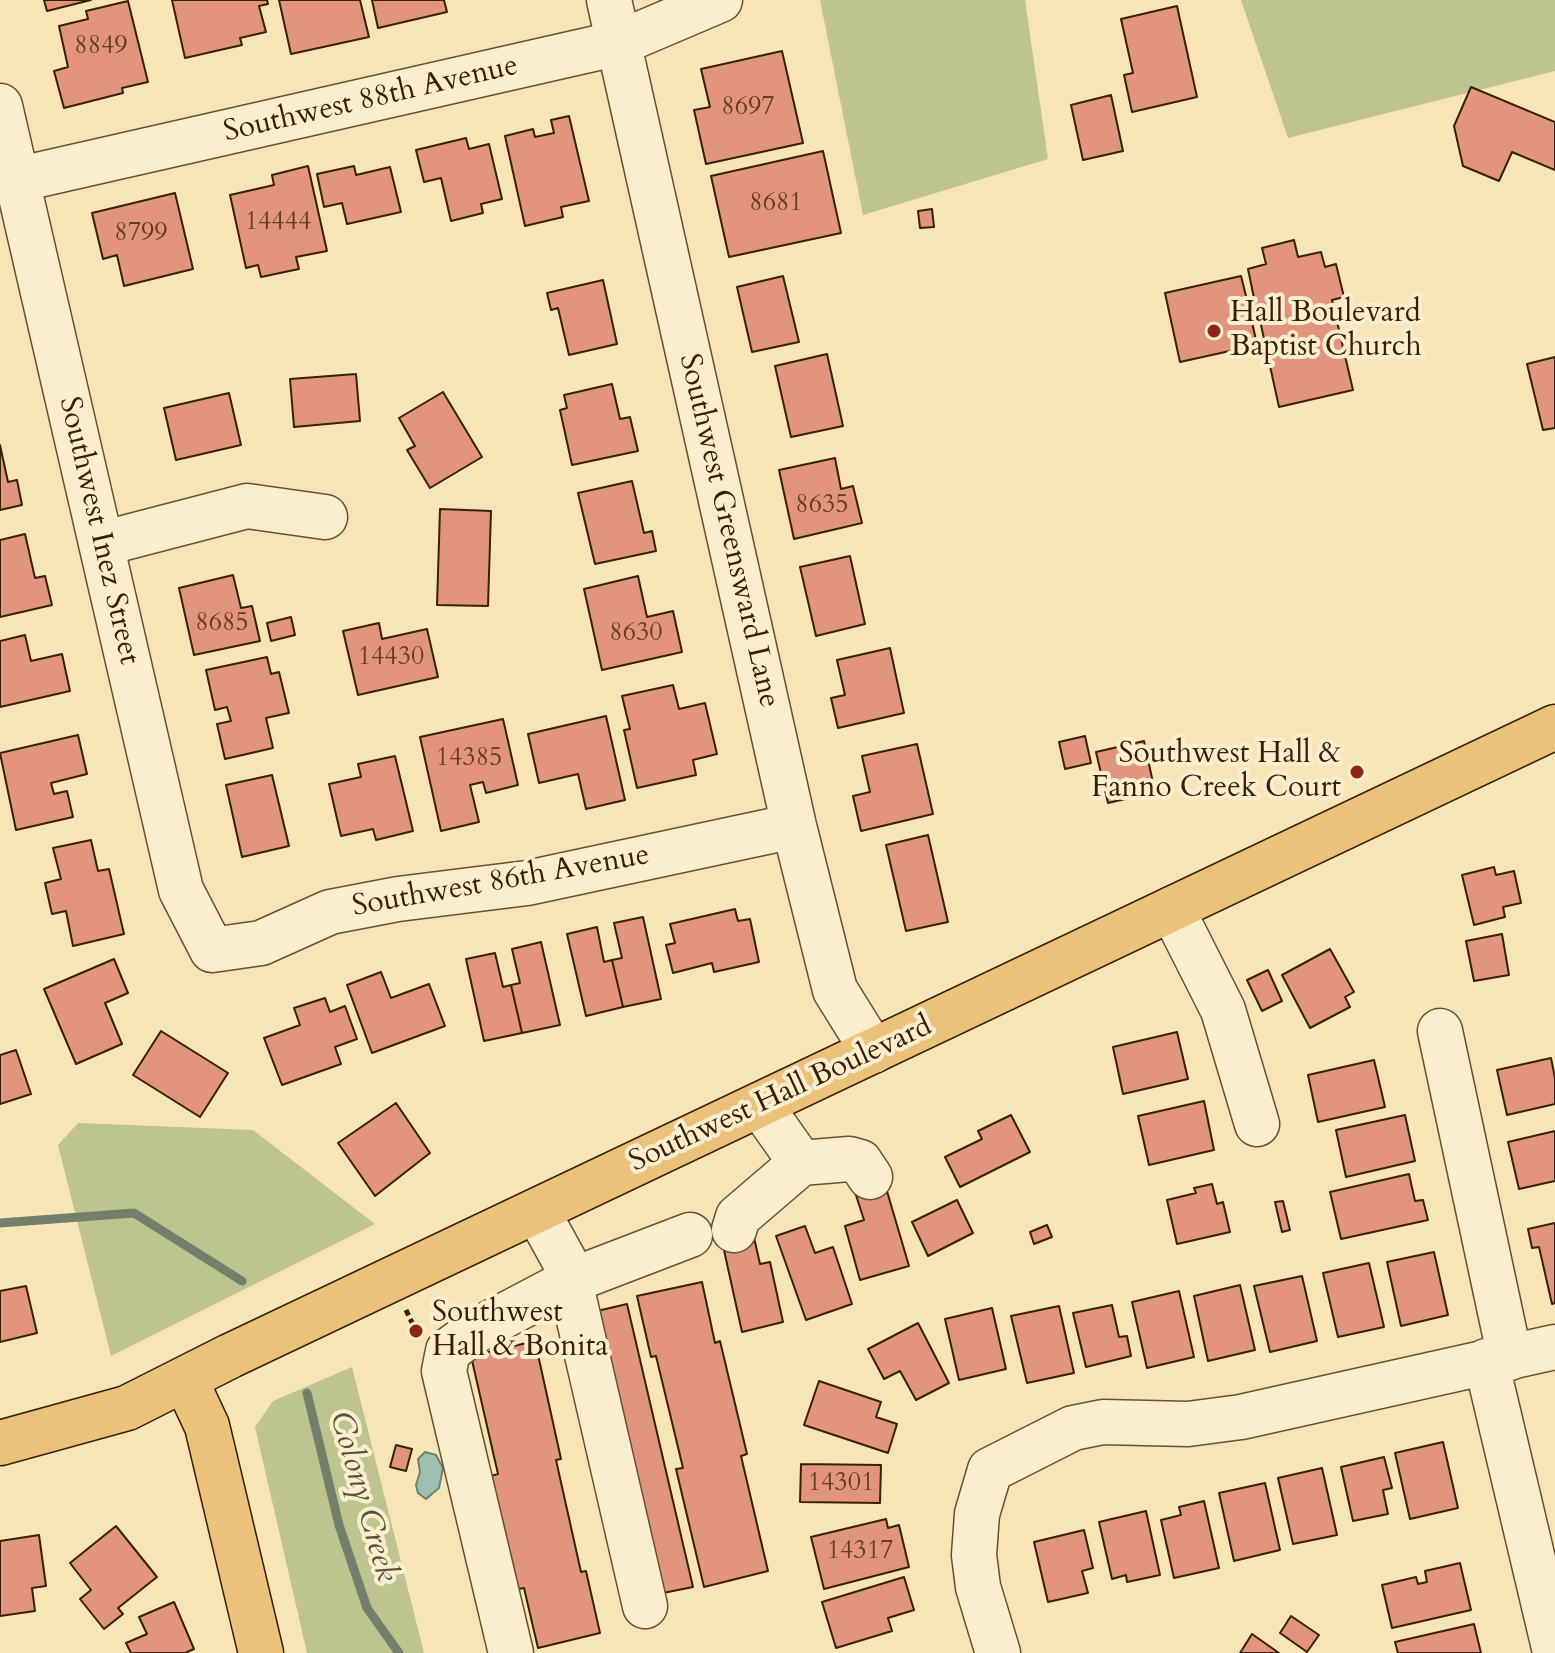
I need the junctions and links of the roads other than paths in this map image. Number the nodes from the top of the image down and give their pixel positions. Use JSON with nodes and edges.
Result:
{"nodes":[{"id":1,"x":609,"y":0,"type":"edge"},
{"id":2,"x":720,"y":0,"type":"edge"},
{"id":3,"x":619,"y":43,"type":"junction"},
{"id":4,"x":0,"y":106,"type":"edge"},
{"id":5,"x":16,"y":180,"type":"junction"},
{"id":6,"x":325,"y":517,"type":"dead end"},
{"id":7,"x":101,"y":544,"type":"junction"},
{"id":8,"x":1555,"y":727,"type":"edge"},
{"id":9,"x":794,"y":826,"type":"junction"},
{"id":10,"x":1172,"y":909,"type":"junction"},
{"id":11,"x":212,"y":950,"type":"joint"},
{"id":12,"x":1440,"y":1031,"type":"dead end"},
{"id":13,"x":873,"y":1051,"type":"junction"},
{"id":14,"x":760,"y":1105,"type":"junction"},
{"id":15,"x":1257,"y":1124,"type":"dead end"},
{"id":16,"x":801,"y":1163,"type":"junction"},
{"id":17,"x":870,"y":1177,"type":"dead end"},
{"id":18,"x":537,"y":1211,"type":"junction"},
{"id":19,"x":734,"y":1230,"type":"dead end"},
{"id":20,"x":690,"y":1235,"type":"dead end"},
{"id":21,"x":570,"y":1281,"type":"junction"},
{"id":22,"x":1555,"y":1347,"type":"edge"},
{"id":23,"x":1498,"y":1359,"type":"junction"},
{"id":24,"x":185,"y":1379,"type":"junction"},
{"id":25,"x":0,"y":1443,"type":"edge"},
{"id":26,"x":645,"y":1606,"type":"dead end"},
{"id":27,"x":1555,"y":1652,"type":"edge"},
{"id":28,"x":261,"y":1653,"type":"edge"},
{"id":29,"x":511,"y":1653,"type":"edge"},
{"id":30,"x":998,"y":1653,"type":"edge"}],
"edges":[{"from":1,"to":3,"type":"street","name":"Southwest Greensward Lane"},
{"from":2,"to":3,"type":"street","name":"Southwest 88th Avenue"},
{"from":3,"to":5,"type":"street","name":"Southwest 88th Avenue"},
{"from":3,"to":9,"type":"street","name":"Southwest Greensward Lane"},
{"from":4,"to":5,"type":"street","name":"Southwest Inez Street"},
{"from":5,"to":7,"type":"street","name":"Southwest Inez Street"},
{"from":6,"to":7,"type":"street"},
{"from":7,"to":11,"type":"street","name":"Southwest Inez Street"},
{"from":8,"to":10,"type":"main road","name":"Southwest Hall Boulevard"},
{"from":9,"to":11,"type":"street","name":"Southwest 86th Avenue"},
{"from":9,"to":13,"type":"street","name":"Southwest Greensward Lane"},
{"from":10,"to":13,"type":"main road","name":"Southwest Hall Boulevard"},
{"from":10,"to":15,"type":"street"},
{"from":12,"to":23,"type":"street"},
{"from":13,"to":14,"type":"main road","name":"Southwest Hall Boulevard"},
{"from":14,"to":16,"type":"street"},
{"from":14,"to":18,"type":"main road","name":"Southwest Hall Boulevard"},
{"from":16,"to":17,"type":"street"},
{"from":16,"to":19,"type":"street"},
{"from":18,"to":21,"type":"street"},
{"from":18,"to":24,"type":"main road","name":"Southwest Hall Boulevard"},
{"from":20,"to":21,"type":"street"},
{"from":21,"to":26,"type":"street"},
{"from":21,"to":29,"type":"street"},
{"from":22,"to":23,"type":"street"},
{"from":23,"to":27,"type":"street"},
{"from":23,"to":30,"type":"street"},
{"from":24,"to":25,"type":"main road","name":"Southwest Hall Boulevard"},
{"from":24,"to":28,"type":"main road"}]}
